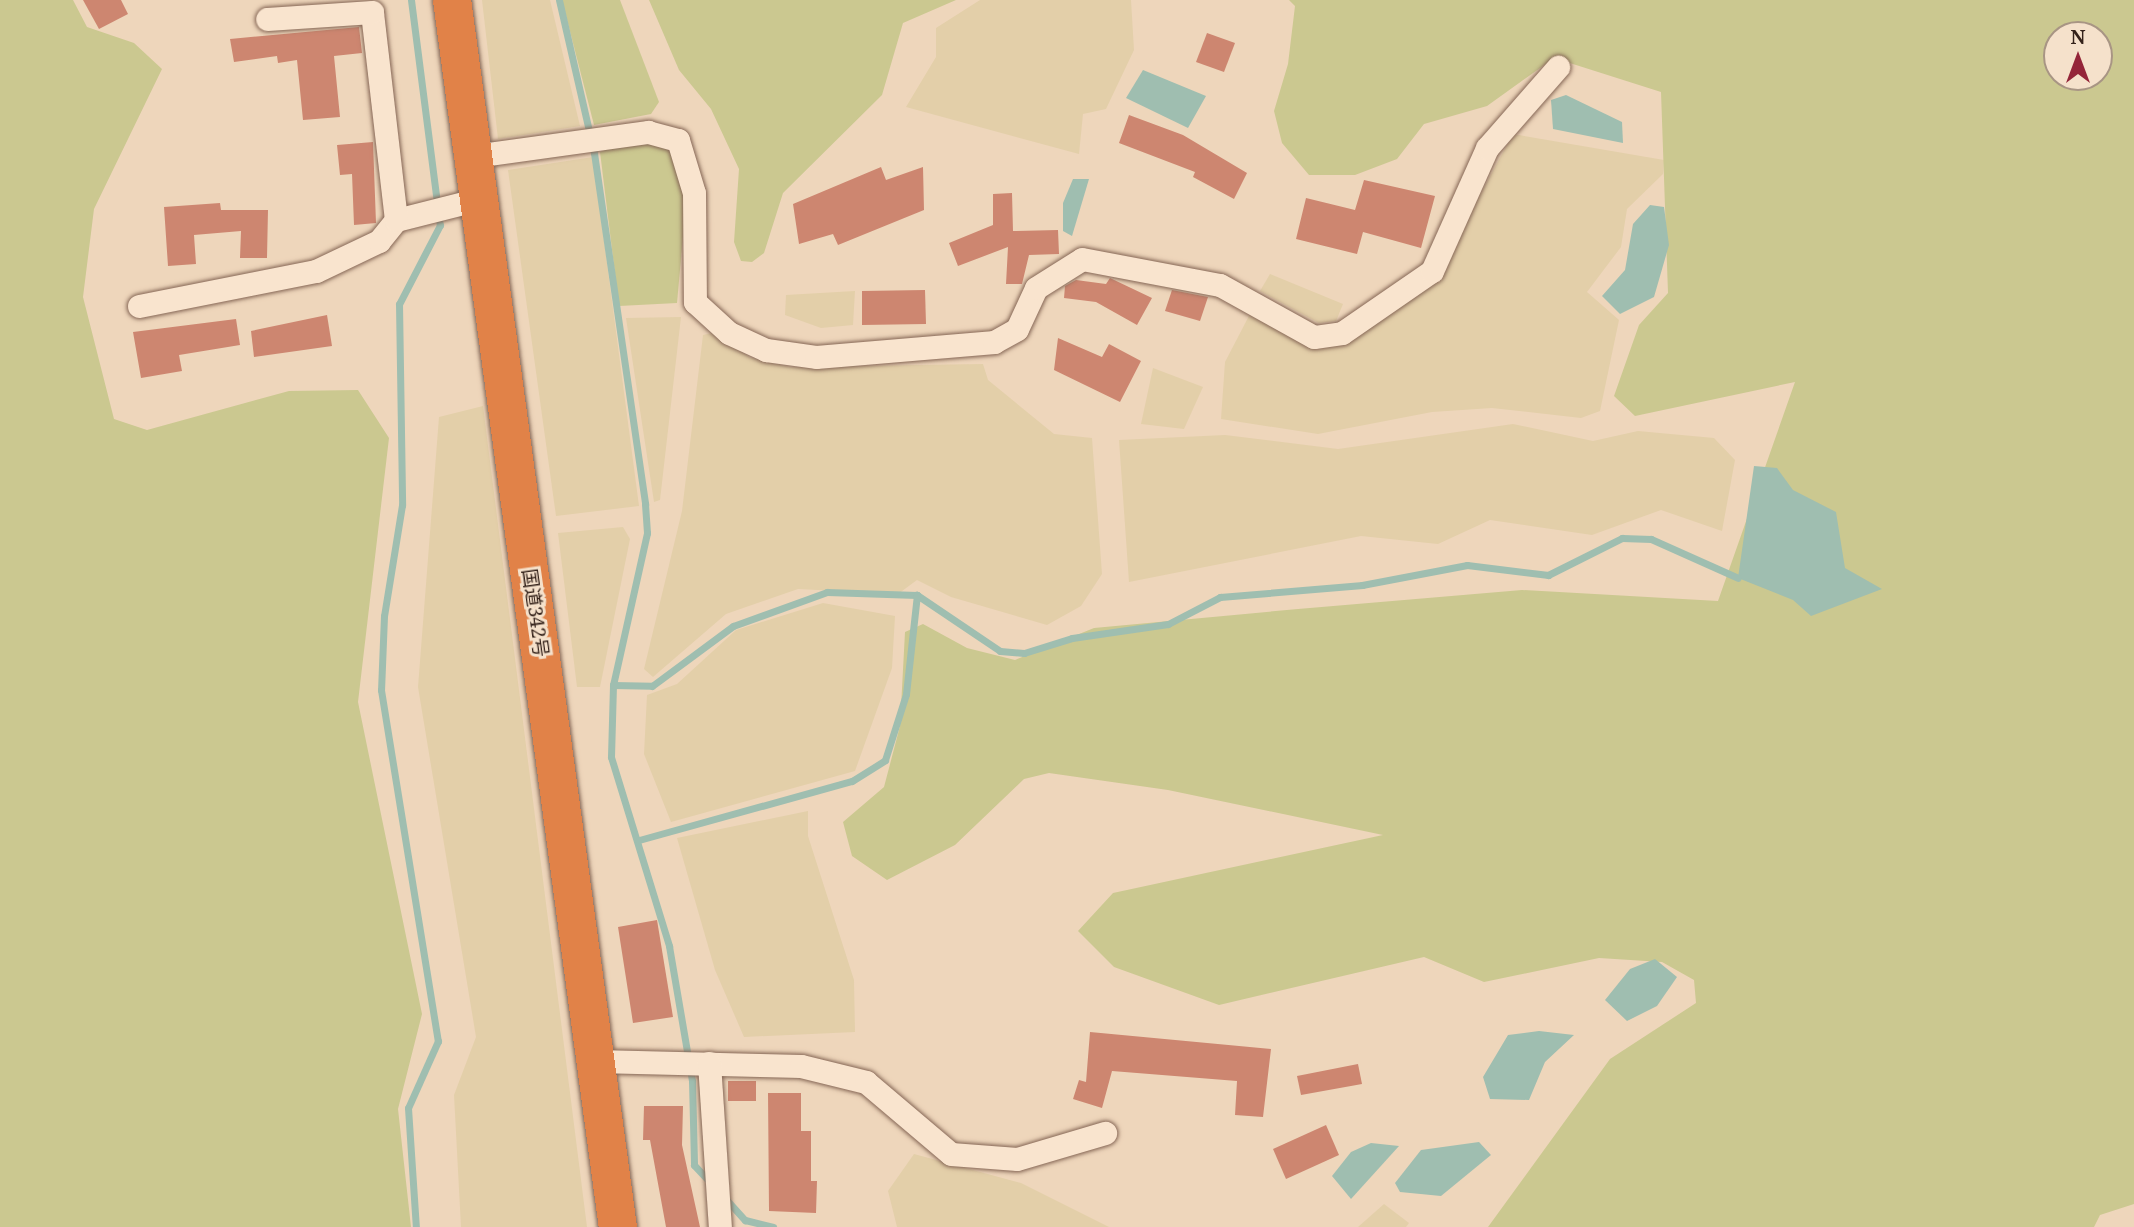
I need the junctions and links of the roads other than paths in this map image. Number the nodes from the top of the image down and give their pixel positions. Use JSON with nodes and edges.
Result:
{"nodes":[{"id":1,"x":452,"y":0,"type":"edge"},
{"id":2,"x":267,"y":19,"type":"dead end"},
{"id":3,"x":1558,"y":67,"type":"dead end"},
{"id":4,"x":474,"y":156,"type":"junction"},
{"id":5,"x":479,"y":199,"type":"junction"},
{"id":6,"x":396,"y":220,"type":"junction"},
{"id":7,"x":139,"y":306,"type":"dead end"},
{"id":8,"x":596,"y":1061,"type":"junction"},
{"id":9,"x":709,"y":1063,"type":"junction"},
{"id":10,"x":1105,"y":1133,"type":"dead end"},
{"id":11,"x":618,"y":1227,"type":"edge"},
{"id":12,"x":720,"y":1227,"type":"edge"}],
"edges":[{"from":1,"to":4,"type":"highway","name":"国道342号"},
{"from":2,"to":6,"type":"street"},
{"from":3,"to":4,"type":"street"},
{"from":4,"to":5,"type":"highway","name":"国道342号"},
{"from":5,"to":6,"type":"street"},
{"from":5,"to":8,"type":"highway","name":"国道342号"},
{"from":6,"to":7,"type":"street"},
{"from":8,"to":9,"type":"street"},
{"from":8,"to":11,"type":"highway","name":"国道342号"},
{"from":9,"to":10,"type":"street"},
{"from":9,"to":12,"type":"street"}]}
